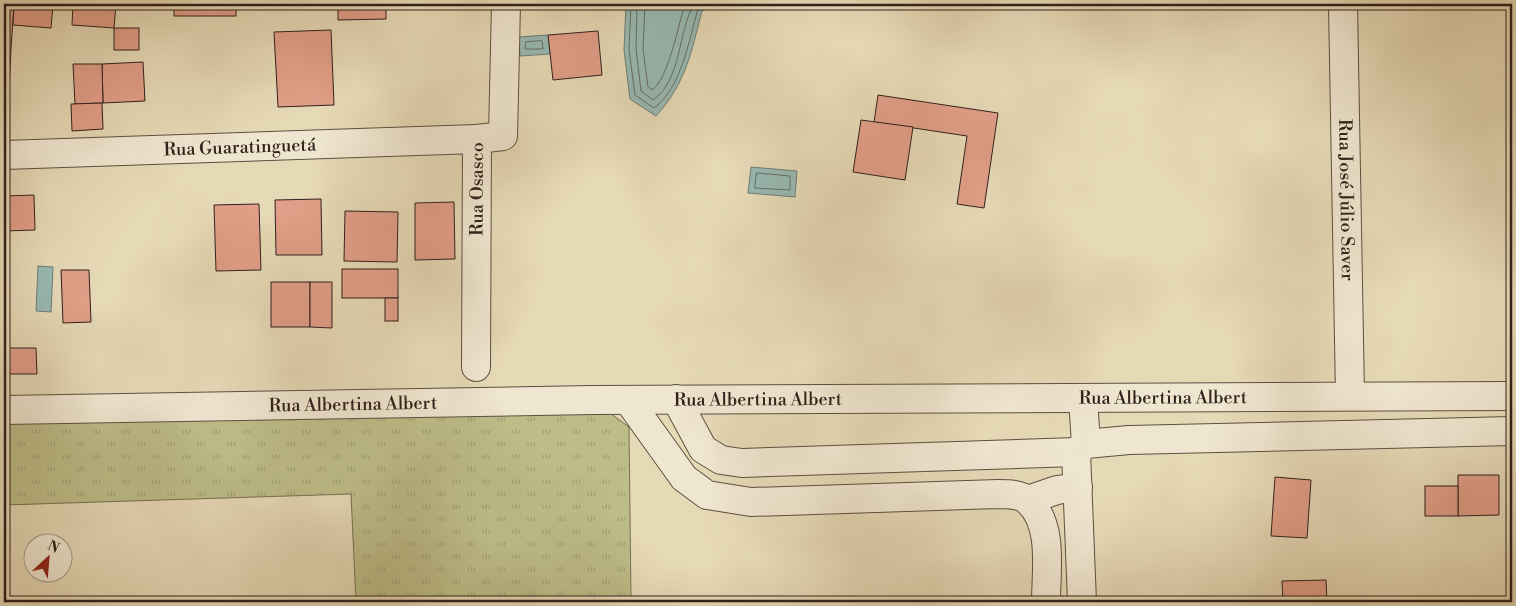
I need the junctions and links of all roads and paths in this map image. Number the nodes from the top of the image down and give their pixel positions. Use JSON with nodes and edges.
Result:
{"nodes":[{"id":1,"x":506,"y":4,"type":"edge"},
{"id":2,"x":1343,"y":4,"type":"edge"},
{"id":3,"x":477,"y":139,"type":"junction"},
{"id":4,"x":4,"y":155,"type":"edge"},
{"id":5,"x":476,"y":367,"type":"dead end"},
{"id":6,"x":1350,"y":396,"type":"junction"},
{"id":7,"x":1512,"y":396,"type":"edge"},
{"id":8,"x":676,"y":399,"type":"junction"},
{"id":9,"x":1084,"y":399,"type":"junction"},
{"id":10,"x":628,"y":400,"type":"junction"},
{"id":11,"x":4,"y":410,"type":"edge"},
{"id":12,"x":1512,"y":431,"type":"edge"},
{"id":13,"x":1081,"y":448,"type":"junction"},
{"id":14,"x":978,"y":455,"type":"junction"},
{"id":15,"x":864,"y":458,"type":"junction"},
{"id":16,"x":755,"y":462,"type":"junction"},
{"id":17,"x":1078,"y":487,"type":"junction"},
{"id":18,"x":976,"y":494,"type":"junction"},
{"id":19,"x":856,"y":498,"type":"junction"},
{"id":20,"x":1028,"y":500,"type":"junction"},
{"id":21,"x":751,"y":502,"type":"junction"},
{"id":22,"x":1046,"y":602,"type":"edge"},
{"id":23,"x":1082,"y":602,"type":"edge"}],
"edges":[{"from":1,"to":3,"type":"street","name":"Rua Osasco"},
{"from":2,"to":6,"type":"street","name":"Rua José Júlio Saver"},
{"from":3,"to":4,"type":"street","name":"Rua Guaratinguetá"},
{"from":3,"to":5,"type":"street","name":"Rua Osasco"},
{"from":6,"to":7,"type":"street","name":"Rua Albertina Albert"},
{"from":6,"to":9,"type":"street","name":"Rua Albertina Albert"},
{"from":8,"to":9,"type":"street","name":"Rua Albertina Albert"},
{"from":8,"to":10,"type":"street","name":"Rua Albertina Albert"},
{"from":8,"to":16,"type":"street"},
{"from":9,"to":13,"type":"street"},
{"from":10,"to":11,"type":"street","name":"Rua Albertina Albert"},
{"from":10,"to":21,"type":"street"},
{"from":12,"to":13,"type":"street"},
{"from":13,"to":14,"type":"street"},
{"from":13,"to":17,"type":"street"},
{"from":14,"to":15,"type":"street"},
{"from":14,"to":18,"type":"street"},
{"from":15,"to":16,"type":"street"},
{"from":15,"to":19,"type":"street"},
{"from":16,"to":21,"type":"street"},
{"from":17,"to":20,"type":"street"},
{"from":17,"to":23,"type":"street"},
{"from":18,"to":19,"type":"street"},
{"from":18,"to":20,"type":"street"},
{"from":19,"to":21,"type":"street"},
{"from":20,"to":22,"type":"street"}]}
